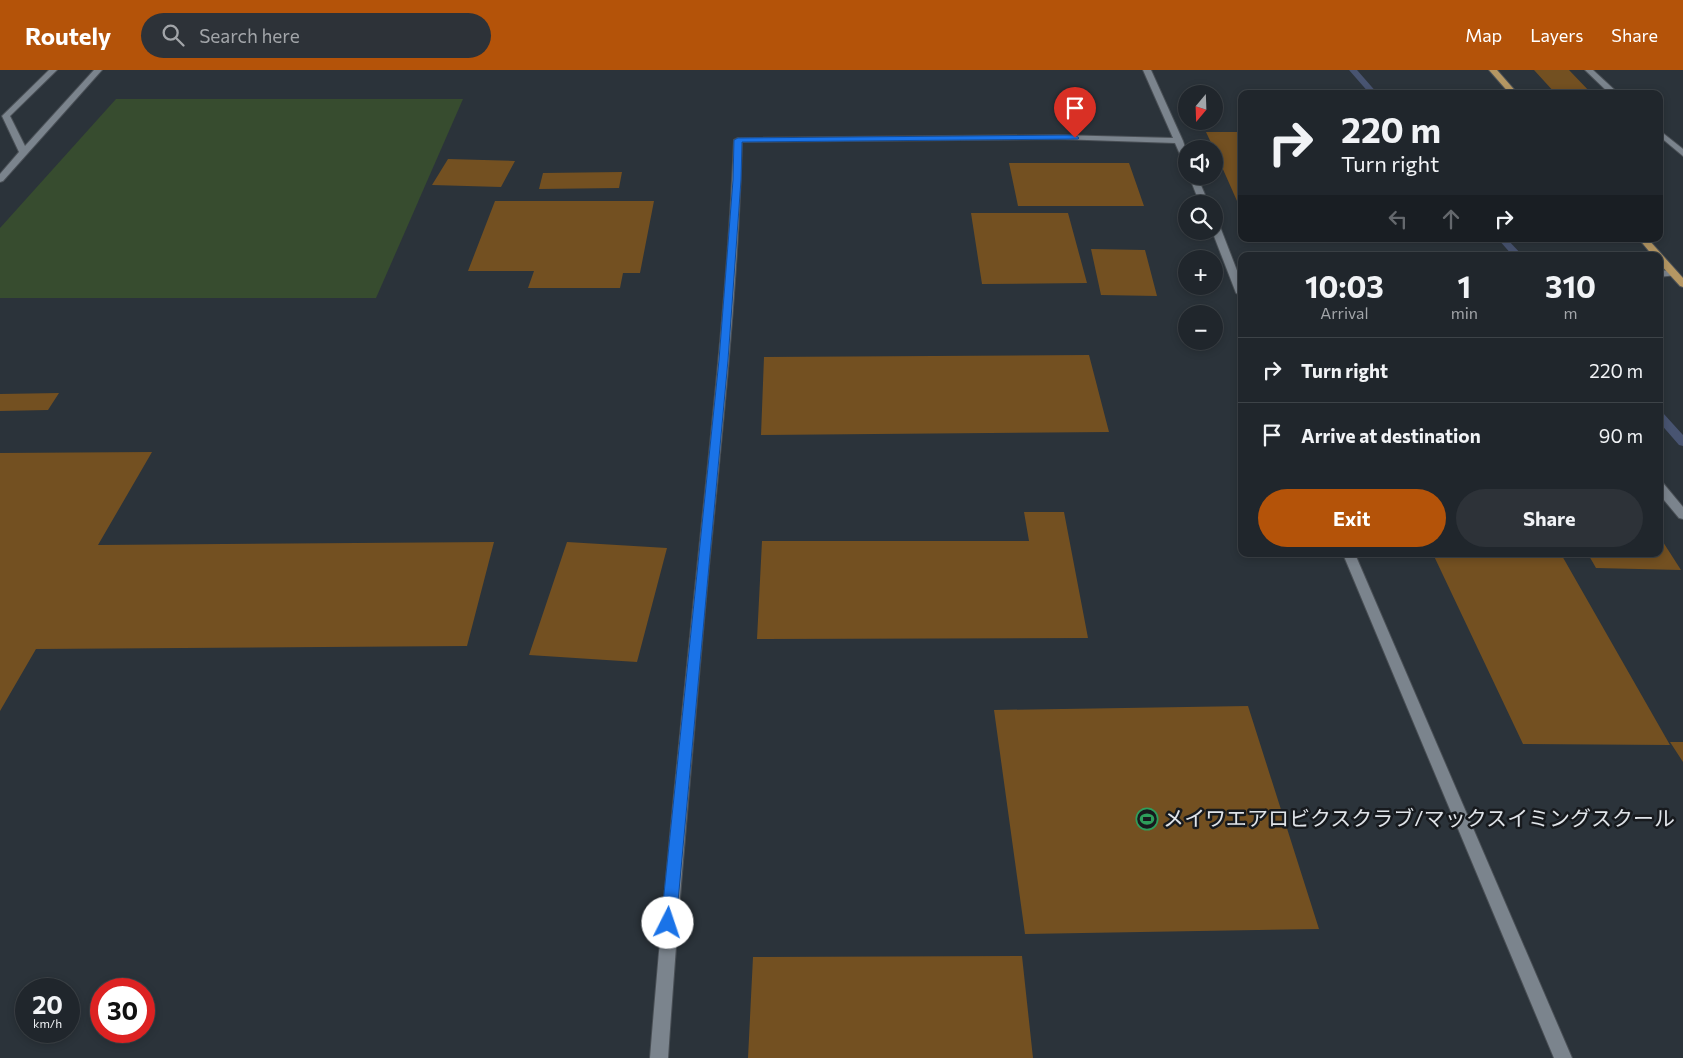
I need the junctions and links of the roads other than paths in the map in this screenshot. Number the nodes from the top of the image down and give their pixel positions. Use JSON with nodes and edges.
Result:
{"nodes":[{"id":1,"x":53,"y":70,"type":"edge"},
{"id":2,"x":98,"y":70,"type":"edge"},
{"id":3,"x":1147,"y":70,"type":"edge"},
{"id":4,"x":1493,"y":70,"type":"edge"},
{"id":5,"x":1589,"y":70,"type":"edge"},
{"id":6,"x":1510,"y":90,"type":"edge"},
{"id":7,"x":1612,"y":90,"type":"edge"},
{"id":8,"x":1663,"y":136,"type":"edge"},
{"id":9,"x":1179,"y":140,"type":"edge"},
{"id":10,"x":1178,"y":141,"type":"edge"},
{"id":11,"x":24,"y":153,"type":"junction"},
{"id":12,"x":1683,"y":153,"type":"edge"},
{"id":13,"x":0,"y":179,"type":"edge"},
{"id":14,"x":1220,"y":240,"type":"edge"},
{"id":15,"x":1646,"y":242,"type":"edge"},
{"id":16,"x":1655,"y":252,"type":"edge"},
{"id":17,"x":1663,"y":261,"type":"edge"},
{"id":18,"x":1673,"y":273,"type":"junction"},
{"id":19,"x":1663,"y":274,"type":"edge"},
{"id":20,"x":1683,"y":284,"type":"edge"},
{"id":21,"x":1238,"y":285,"type":"edge"},
{"id":22,"x":1663,"y":491,"type":"edge"},
{"id":23,"x":1683,"y":515,"type":"edge"},
{"id":24,"x":1350,"y":557,"type":"edge"},
{"id":25,"x":659,"y":1058,"type":"edge"},
{"id":26,"x":1563,"y":1058,"type":"edge"}],
"edges":[{"from":1,"to":11,"type":"street"},
{"from":2,"to":11,"type":"street"},
{"from":3,"to":9,"type":"street"},
{"from":4,"to":6,"type":"main road"},
{"from":5,"to":7,"type":"street"},
{"from":8,"to":12,"type":"street"},
{"from":10,"to":25,"type":"street"},
{"from":11,"to":13,"type":"street"},
{"from":14,"to":21,"type":"street"},
{"from":15,"to":16,"type":"main road"},
{"from":17,"to":18,"type":"main road"},
{"from":18,"to":19,"type":"street"},
{"from":18,"to":20,"type":"main road"},
{"from":22,"to":23,"type":"street"},
{"from":24,"to":26,"type":"street"}]}
